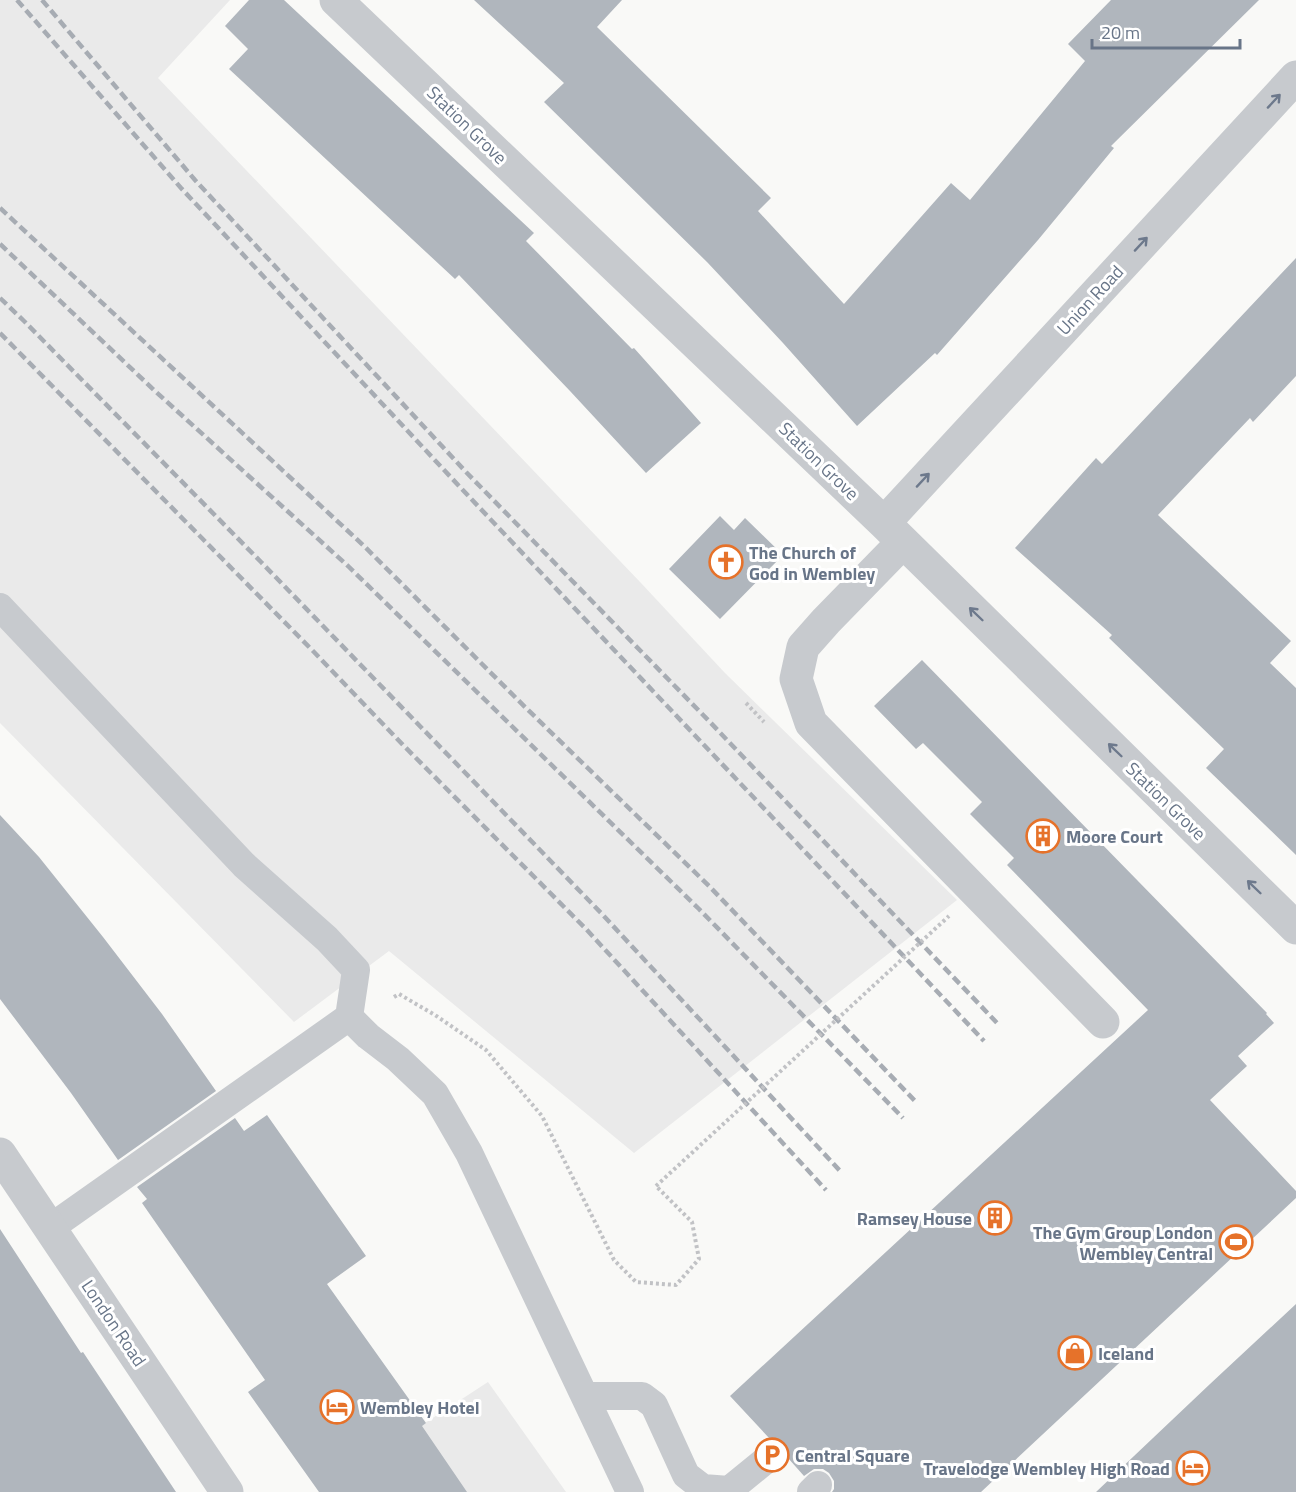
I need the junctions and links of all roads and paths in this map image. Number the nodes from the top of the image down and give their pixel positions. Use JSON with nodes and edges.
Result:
{"nodes":[{"id":1,"x":336,"y":0,"type":"edge"},
{"id":2,"x":1296,"y":77,"type":"edge"},
{"id":3,"x":893,"y":532,"type":"junction"},
{"id":4,"x":0,"y":607,"type":"edge"},
{"id":5,"x":949,"y":916,"type":"dead end"},
{"id":6,"x":1296,"y":928,"type":"edge"},
{"id":7,"x":349,"y":1017,"type":"junction"},
{"id":8,"x":1103,"y":1022,"type":"dead end"},
{"id":9,"x":0,"y":1154,"type":"edge"},
{"id":10,"x":50,"y":1228,"type":"junction"},
{"id":11,"x":585,"y":1396,"type":"junction"},
{"id":12,"x":772,"y":1455,"type":"dead end"},
{"id":13,"x":227,"y":1492,"type":"edge"},
{"id":14,"x":630,"y":1492,"type":"edge"}],
"edges":[{"from":1,"to":3,"type":"street","name":"Station Grove"},
{"from":3,"to":2,"type":"street","name":"Union Road","one_way":true},
{"from":6,"to":3,"type":"street","name":"Station Grove","one_way":true},
{"from":3,"to":8,"type":"street","name":"Union Road"},
{"from":4,"to":7,"type":"lane"},
{"from":5,"to":7,"type":"path","bridge":true},
{"from":7,"to":10,"type":"lane"},
{"from":7,"to":11,"type":"lane"},
{"from":9,"to":10,"type":"street","name":"London Road"},
{"from":10,"to":13,"type":"street","name":"London Road"},
{"from":11,"to":12,"type":"lane"},
{"from":11,"to":14,"type":"lane"}]}
